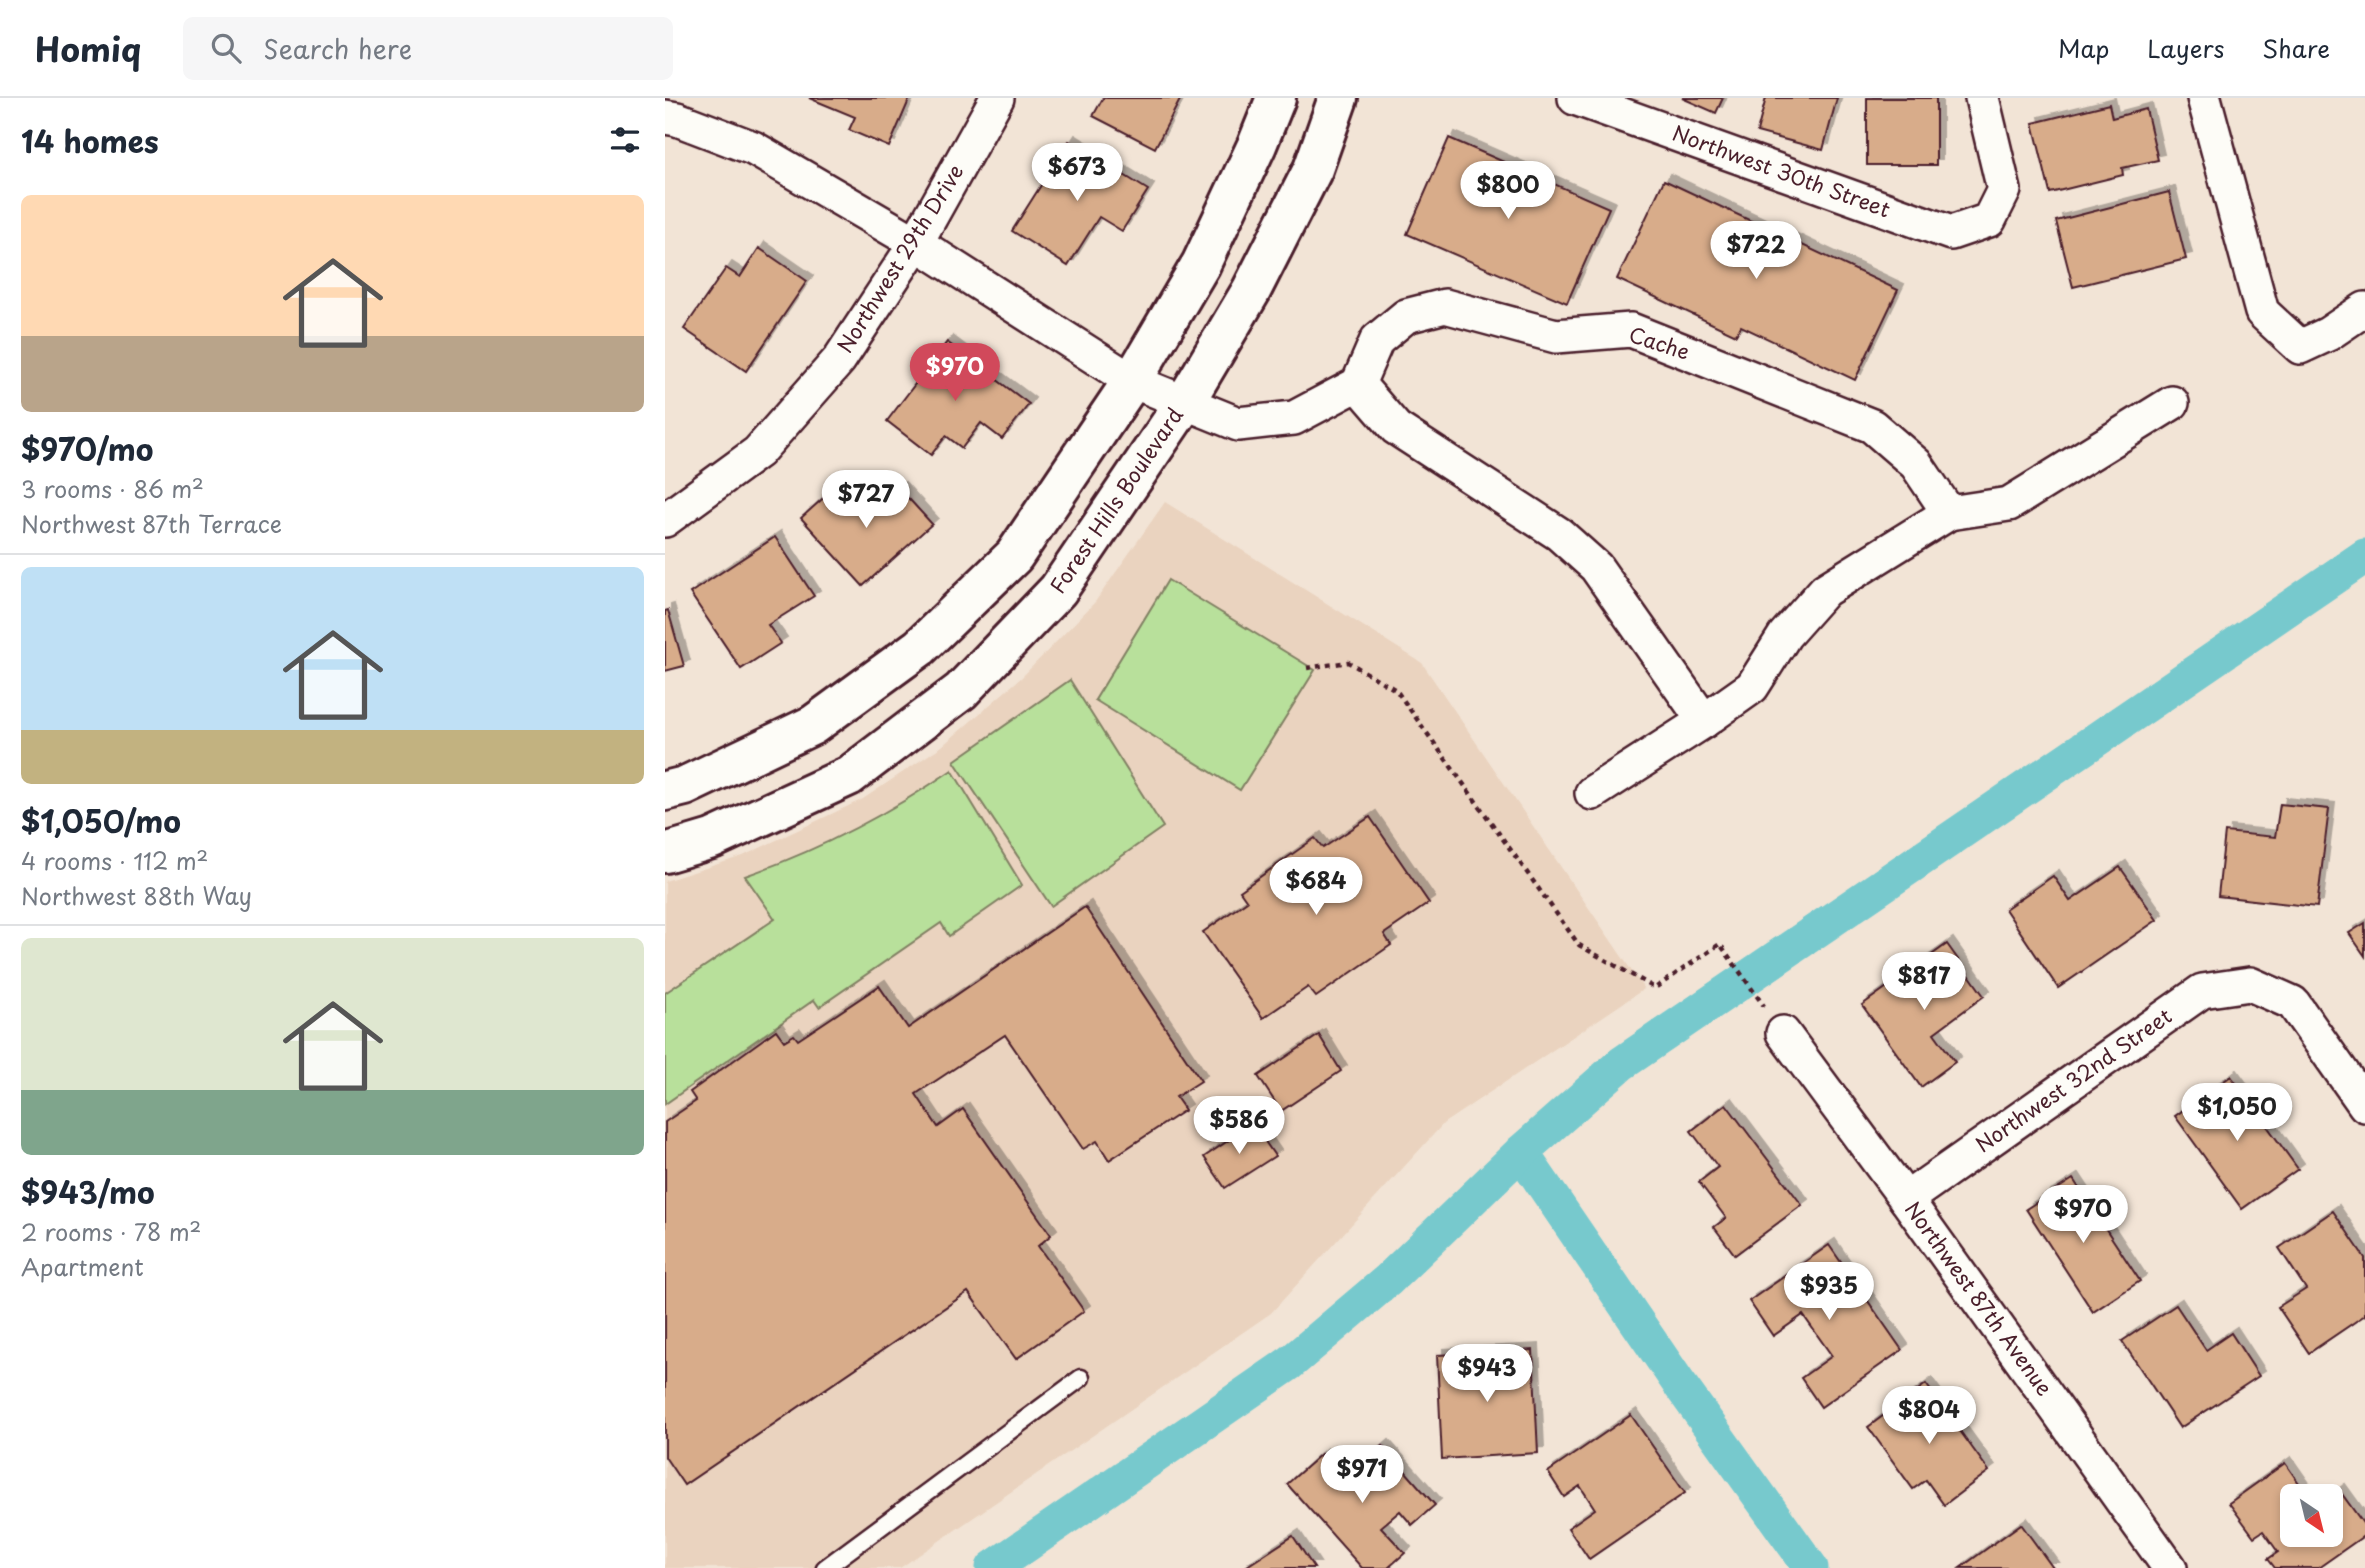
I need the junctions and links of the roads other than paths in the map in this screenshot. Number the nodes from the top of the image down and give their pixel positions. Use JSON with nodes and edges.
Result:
{"nodes":[{"id":1,"x":996,"y":98,"type":"edge"},
{"id":2,"x":1276,"y":98,"type":"edge"},
{"id":3,"x":1338,"y":98,"type":"edge"},
{"id":4,"x":1574,"y":98,"type":"edge"},
{"id":5,"x":1982,"y":98,"type":"edge"},
{"id":6,"x":2204,"y":98,"type":"edge"},
{"id":7,"x":665,"y":117,"type":"edge"},
{"id":8,"x":916,"y":243,"type":"junction"},
{"id":9,"x":2365,"y":309,"type":"edge"},
{"id":10,"x":1132,"y":381,"type":"junction"},
{"id":11,"x":1358,"y":384,"type":"junction"},
{"id":12,"x":1185,"y":402,"type":"junction"},
{"id":13,"x":2172,"y":403,"type":"dead end"},
{"id":14,"x":1949,"y":513,"type":"junction"},
{"id":15,"x":665,"y":520,"type":"edge"},
{"id":16,"x":1703,"y":721,"type":"junction"},
{"id":17,"x":764,"y":748,"type":"junction"},
{"id":18,"x":665,"y":792,"type":"edge"},
{"id":19,"x":1592,"y":793,"type":"dead end"},
{"id":20,"x":789,"y":803,"type":"junction"},
{"id":21,"x":665,"y":853,"type":"edge"},
{"id":22,"x":1776,"y":1023,"type":"road end"},
{"id":23,"x":2365,"y":1105,"type":"edge"},
{"id":24,"x":1906,"y":1199,"type":"junction"},
{"id":25,"x":1081,"y":1378,"type":"dead end"},
{"id":26,"x":825,"y":1568,"type":"edge"},
{"id":27,"x":2170,"y":1568,"type":"edge"}],
"edges":[{"from":1,"to":8,"type":"street","name":"Northwest 29th Drive"},
{"from":2,"to":10,"type":"street"},
{"from":3,"to":12,"type":"street","name":"Forest Hills Boulevard"},
{"from":4,"to":5,"type":"street","name":"Northwest 30th Street"},
{"from":6,"to":9,"type":"street"},
{"from":7,"to":8,"type":"street"},
{"from":8,"to":10,"type":"street"},
{"from":8,"to":15,"type":"street","name":"Northwest 29th Drive"},
{"from":10,"to":12,"type":"street"},
{"from":10,"to":17,"type":"street"},
{"from":11,"to":12,"type":"street"},
{"from":11,"to":14,"type":"street","name":"Cache"},
{"from":11,"to":16,"type":"street"},
{"from":12,"to":20,"type":"street","name":"Forest Hills Boulevard"},
{"from":13,"to":14,"type":"street"},
{"from":14,"to":16,"type":"street"},
{"from":16,"to":19,"type":"street"},
{"from":17,"to":18,"type":"street"},
{"from":17,"to":20,"type":"street"},
{"from":20,"to":21,"type":"street","name":"Forest Hills Boulevard"},
{"from":22,"to":24,"type":"street","name":"Northwest 87th Avenue"},
{"from":23,"to":24,"type":"street","name":"Northwest 32nd Street"},
{"from":24,"to":27,"type":"street","name":"Northwest 87th Avenue"},
{"from":25,"to":26,"type":"lane"}]}
